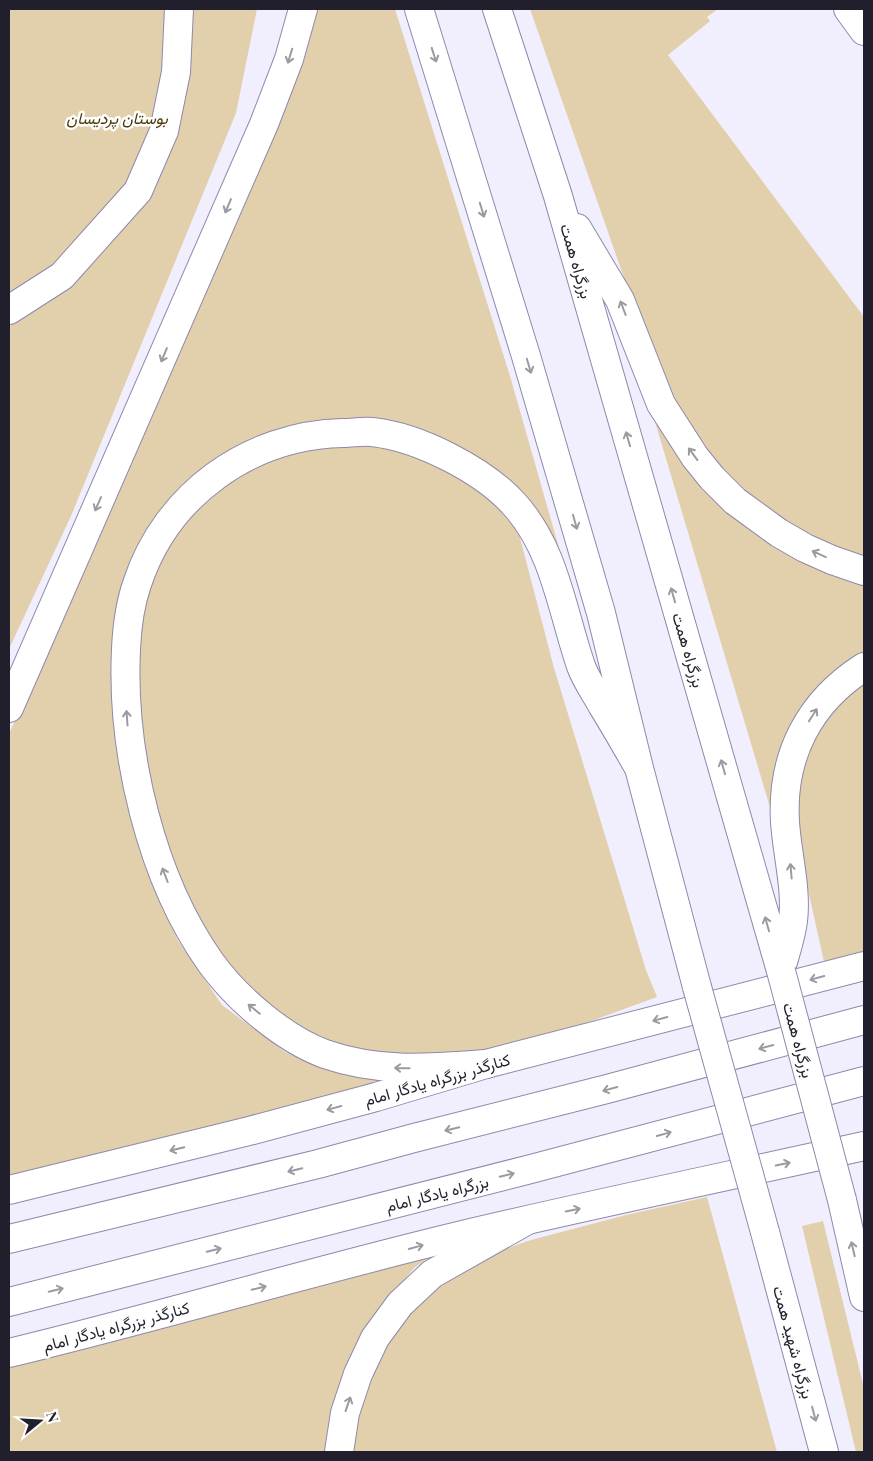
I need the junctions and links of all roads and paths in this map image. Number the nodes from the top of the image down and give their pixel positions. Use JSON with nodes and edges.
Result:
{"nodes":[{"id":1,"x":180,"y":9,"type":"edge"},
{"id":2,"x":303,"y":9,"type":"edge"},
{"id":3,"x":419,"y":9,"type":"edge"},
{"id":4,"x":497,"y":9,"type":"edge"},
{"id":5,"x":848,"y":9,"type":"edge"},
{"id":6,"x":864,"y":31,"type":"edge"},
{"id":7,"x":558,"y":196,"type":"junction"},
{"id":8,"x":9,"y":310,"type":"edge"},
{"id":9,"x":864,"y":572,"type":"edge"},
{"id":10,"x":864,"y":667,"type":"edge"},
{"id":11,"x":9,"y":708,"type":"edge"},
{"id":12,"x":639,"y":768,"type":"junction"},
{"id":13,"x":864,"y":966,"type":"edge"},
{"id":14,"x":781,"y":971,"type":"junction"},
{"id":15,"x":864,"y":1020,"type":"edge"},
{"id":16,"x":486,"y":1064,"type":"junction"},
{"id":17,"x":864,"y":1081,"type":"edge"},
{"id":18,"x":864,"y":1146,"type":"edge"},
{"id":19,"x":9,"y":1190,"type":"edge"},
{"id":20,"x":526,"y":1221,"type":"junction"},
{"id":21,"x":9,"y":1239,"type":"edge"},
{"id":22,"x":864,"y":1297,"type":"edge"},
{"id":23,"x":9,"y":1302,"type":"edge"},
{"id":24,"x":9,"y":1353,"type":"edge"},
{"id":25,"x":339,"y":1452,"type":"edge"},
{"id":26,"x":824,"y":1452,"type":"edge"}],
"edges":[{"from":1,"to":8,"type":"main road"},
{"from":2,"to":11,"type":"main road","one_way":true},
{"from":3,"to":12,"type":"main road","one_way":true},
{"from":4,"to":7,"type":"main road","name":"بزرگراه همت"},
{"from":5,"to":6,"type":"main road"},
{"from":9,"to":7,"type":"main road","one_way":true},
{"from":14,"to":7,"type":"main road","name":"بزرگراه همت","one_way":true},
{"from":14,"to":10,"type":"main road","one_way":true},
{"from":16,"to":12,"type":"main road","one_way":true},
{"from":12,"to":26,"type":"main road","name":"بزرگراه شهید همت","one_way":true,"bridge":true},
{"from":13,"to":16,"type":"main road","name":"کنارگذر بزرگراه یادگار امام","one_way":true},
{"from":22,"to":14,"type":"main road","name":"بزرگراه همت","one_way":true,"bridge":true},
{"from":15,"to":21,"type":"main road","one_way":true},
{"from":16,"to":19,"type":"main road","name":"کنارگذر بزرگراه یادگار امام","one_way":true},
{"from":23,"to":17,"type":"main road","name":"بزرگراه یادگار امام","one_way":true},
{"from":20,"to":18,"type":"main road","name":"کنارگذر بزرگراه یادگار امام","one_way":true},
{"from":24,"to":20,"type":"main road","name":"کنارگذر بزرگراه یادگار امام","one_way":true},
{"from":25,"to":20,"type":"main road","one_way":true}]}
